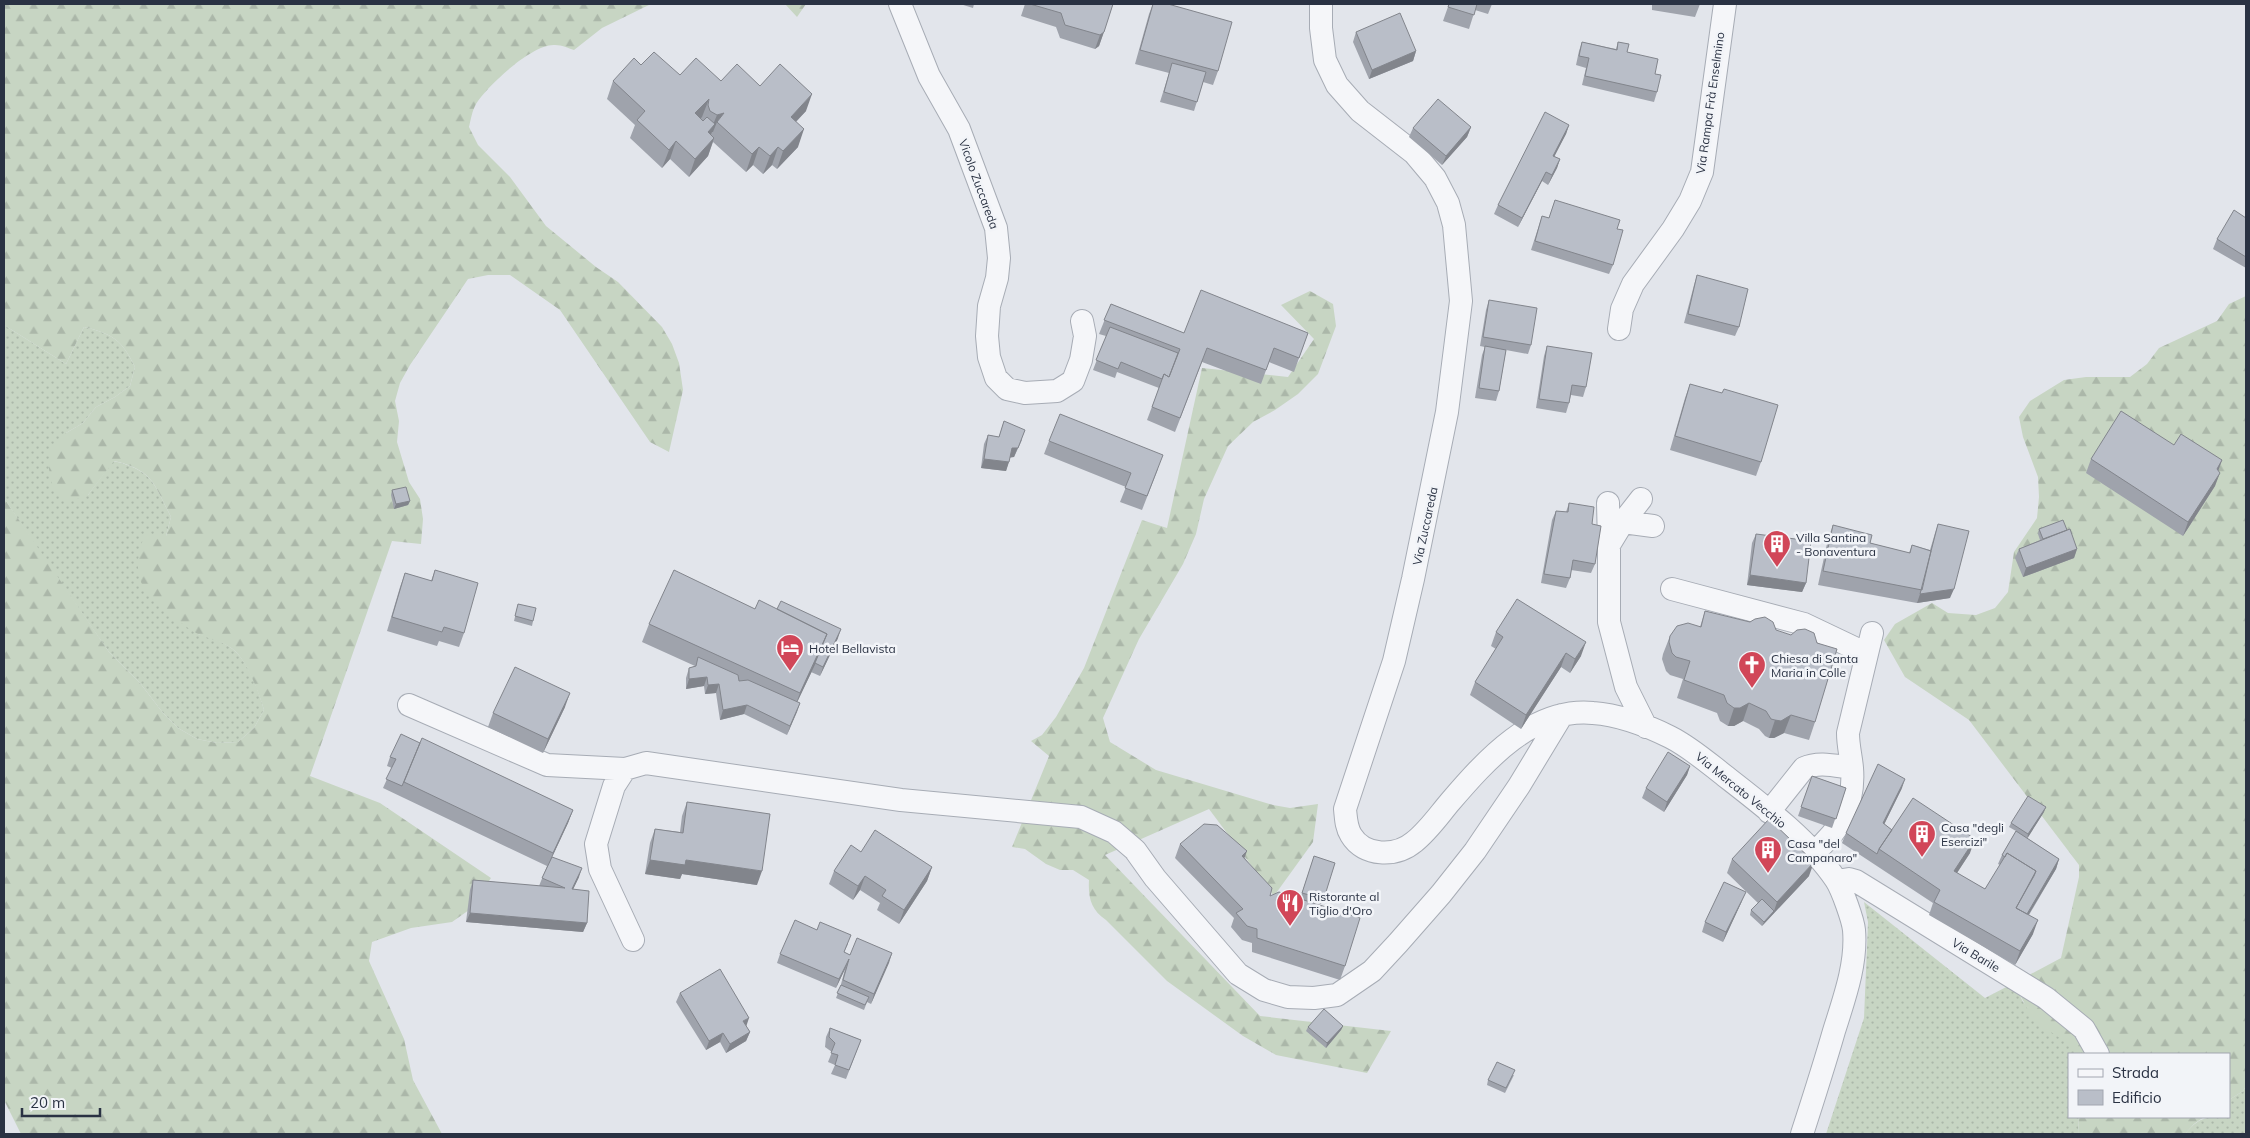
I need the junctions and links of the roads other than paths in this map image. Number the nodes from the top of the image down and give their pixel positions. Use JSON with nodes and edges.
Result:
{"nodes":[{"id":1,"x":900,"y":4,"type":"edge"},
{"id":2,"x":1725,"y":4,"type":"edge"},
{"id":3,"x":1317,"y":5,"type":"edge"},
{"id":4,"x":1082,"y":321,"type":"dead end"},
{"id":5,"x":1619,"y":329,"type":"dead end"},
{"id":6,"x":1641,"y":499,"type":"dead end"},
{"id":7,"x":1608,"y":503,"type":"dead end"},
{"id":8,"x":1623,"y":522,"type":"junction"},
{"id":9,"x":1653,"y":526,"type":"dead end"},
{"id":10,"x":1609,"y":546,"type":"junction"},
{"id":11,"x":1672,"y":589,"type":"dead end"},
{"id":12,"x":409,"y":705,"type":"dead end"},
{"id":13,"x":1555,"y":717,"type":"junction"},
{"id":14,"x":1646,"y":727,"type":"junction"},
{"id":15,"x":1852,"y":768,"type":"junction"},
{"id":16,"x":625,"y":769,"type":"junction"},
{"id":17,"x":1769,"y":812,"type":"junction"},
{"id":18,"x":1814,"y":852,"type":"junction"},
{"id":19,"x":1837,"y":881,"type":"junction"},
{"id":20,"x":634,"y":940,"type":"dead end"},
{"id":21,"x":2097,"y":1053,"type":"edge"},
{"id":22,"x":1802,"y":1134,"type":"edge"}],
"edges":[{"from":1,"to":4,"type":"street","name":"Vicolo Zuccareda"},
{"from":2,"to":5,"type":"street","name":"Via Rampa Frà Enselmino"},
{"from":3,"to":13,"type":"street","name":"Via Zuccareda"},
{"from":6,"to":8,"type":"street"},
{"from":7,"to":10,"type":"street"},
{"from":8,"to":9,"type":"street"},
{"from":8,"to":10,"type":"street"},
{"from":10,"to":14,"type":"street"},
{"from":11,"to":15,"type":"street"},
{"from":12,"to":16,"type":"street"},
{"from":13,"to":14,"type":"street","name":"Via Mercato Vecchio"},
{"from":13,"to":16,"type":"street"},
{"from":14,"to":17,"type":"street","name":"Via Mercato Vecchio"},
{"from":15,"to":17,"type":"street"},
{"from":15,"to":18,"type":"street"},
{"from":16,"to":20,"type":"street"},
{"from":17,"to":18,"type":"street","name":"Via Mercato Vecchio"},
{"from":18,"to":19,"type":"street","name":"Via Mercato Vecchio"},
{"from":19,"to":21,"type":"street","name":"Via Barile"},
{"from":19,"to":22,"type":"street","name":"Via Mercato Vecchio"}]}
